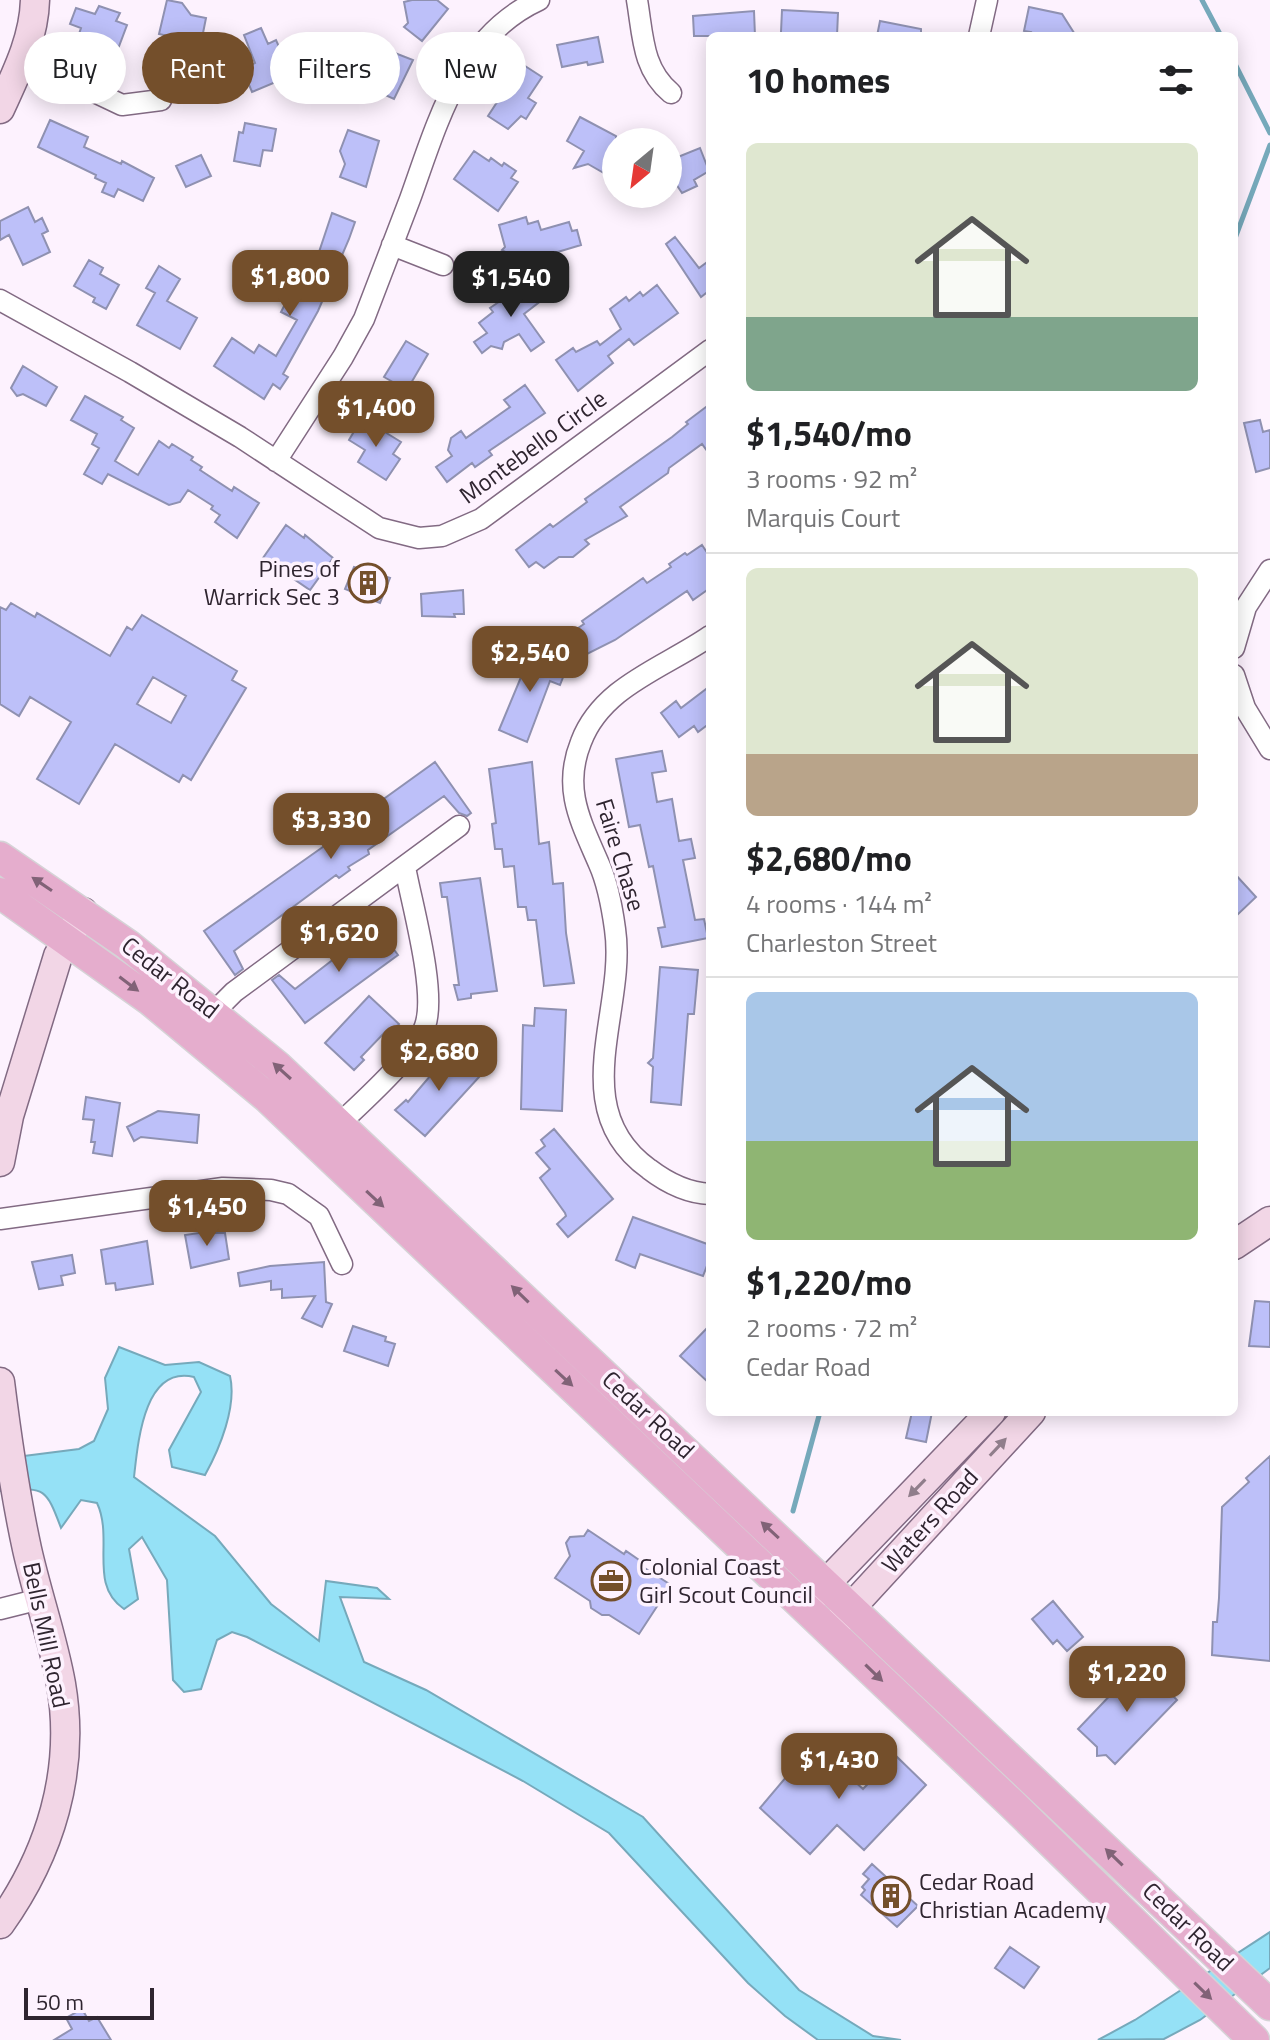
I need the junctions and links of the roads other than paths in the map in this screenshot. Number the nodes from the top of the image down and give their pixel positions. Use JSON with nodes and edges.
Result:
{"nodes":[{"id":1,"x":35,"y":0,"type":"edge"},
{"id":2,"x":539,"y":0,"type":"edge"},
{"id":3,"x":637,"y":0,"type":"edge"},
{"id":4,"x":987,"y":0,"type":"edge"},
{"id":5,"x":980,"y":32,"type":"edge"},
{"id":6,"x":23,"y":58,"type":"junction"},
{"id":7,"x":671,"y":93,"type":"dead end"},
{"id":8,"x":142,"y":102,"type":"edge"},
{"id":9,"x":0,"y":109,"type":"edge"},
{"id":10,"x":392,"y":245,"type":"junction"},
{"id":11,"x":443,"y":265,"type":"dead end"},
{"id":12,"x":0,"y":300,"type":"edge"},
{"id":13,"x":706,"y":353,"type":"edge"},
{"id":14,"x":276,"y":461,"type":"junction"},
{"id":15,"x":1270,"y":570,"type":"edge"},
{"id":16,"x":1238,"y":634,"type":"edge"},
{"id":17,"x":706,"y":638,"type":"edge"},
{"id":18,"x":1238,"y":693,"type":"edge"},
{"id":19,"x":1270,"y":749,"type":"edge"},
{"id":20,"x":459,"y":826,"type":"dead end"},
{"id":21,"x":0,"y":857,"type":"edge"},
{"id":22,"x":405,"y":867,"type":"junction"},
{"id":23,"x":0,"y":893,"type":"edge"},
{"id":24,"x":83,"y":912,"type":"junction"},
{"id":25,"x":66,"y":938,"type":"junction"},
{"id":26,"x":214,"y":1012,"type":"junction"},
{"id":27,"x":340,"y":1124,"type":"junction"},
{"id":28,"x":318,"y":1146,"type":"junction"},
{"id":29,"x":0,"y":1162,"type":"edge"},
{"id":30,"x":706,"y":1194,"type":"edge"},
{"id":31,"x":0,"y":1219,"type":"edge"},
{"id":32,"x":342,"y":1264,"type":"dead end"},
{"id":33,"x":0,"y":1382,"type":"edge"},
{"id":34,"x":987,"y":1416,"type":"edge"},
{"id":35,"x":1026,"y":1416,"type":"edge"},
{"id":36,"x":826,"y":1584,"type":"junction"},
{"id":37,"x":40,"y":1599,"type":"junction"},
{"id":38,"x":804,"y":1607,"type":"junction"},
{"id":39,"x":851,"y":1607,"type":"junction"},
{"id":40,"x":0,"y":1609,"type":"edge"},
{"id":41,"x":830,"y":1631,"type":"junction"},
{"id":42,"x":0,"y":1924,"type":"edge"},
{"id":43,"x":1270,"y":2005,"type":"edge"},
{"id":44,"x":1244,"y":2031,"type":"edge"}],
"edges":[{"from":1,"to":6,"type":"street"},
{"from":2,"to":10,"type":"street"},
{"from":3,"to":7,"type":"street"},
{"from":4,"to":5,"type":"street"},
{"from":6,"to":8,"type":"street"},
{"from":6,"to":9,"type":"street"},
{"from":10,"to":11,"type":"street"},
{"from":10,"to":14,"type":"street"},
{"from":12,"to":14,"type":"street","name":"Montebello Circle"},
{"from":13,"to":14,"type":"street","name":"Montebello Circle"},
{"from":15,"to":16,"type":"street"},
{"from":17,"to":30,"type":"street","name":"Faire Chase"},
{"from":18,"to":19,"type":"street"},
{"from":20,"to":22,"type":"street"},
{"from":24,"to":21,"type":"main road","name":"Cedar Road","one_way":true},
{"from":22,"to":26,"type":"street"},
{"from":22,"to":27,"type":"street"},
{"from":23,"to":25,"type":"main road","name":"Cedar Road"},
{"from":24,"to":25,"type":"street"},
{"from":24,"to":26,"type":"main road","name":"Cedar Road"},
{"from":25,"to":28,"type":"main road","name":"Cedar Road","one_way":true},
{"from":25,"to":29,"type":"street"},
{"from":27,"to":26,"type":"main road","name":"Cedar Road","one_way":true},
{"from":27,"to":28,"type":"street"},
{"from":36,"to":27,"type":"main road","name":"Cedar Road","one_way":true},
{"from":28,"to":38,"type":"main road","name":"Cedar Road","one_way":true},
{"from":31,"to":32,"type":"street"},
{"from":33,"to":37,"type":"street","name":"Bells Mill Road"},
{"from":34,"to":36,"type":"street","name":"Waters Road","one_way":true},
{"from":39,"to":35,"type":"street","name":"Waters Road","one_way":true},
{"from":36,"to":38,"type":"street","name":"Waters Road"},
{"from":36,"to":39,"type":"main road","name":"Cedar Road"},
{"from":37,"to":40,"type":"street"},
{"from":37,"to":42,"type":"street","name":"Bells Mill Road"},
{"from":38,"to":41,"type":"main road","name":"Cedar Road"},
{"from":39,"to":41,"type":"street","name":"Waters Road"},
{"from":43,"to":39,"type":"main road","name":"Cedar Road","one_way":true},
{"from":41,"to":44,"type":"main road","name":"Cedar Road","one_way":true}]}
